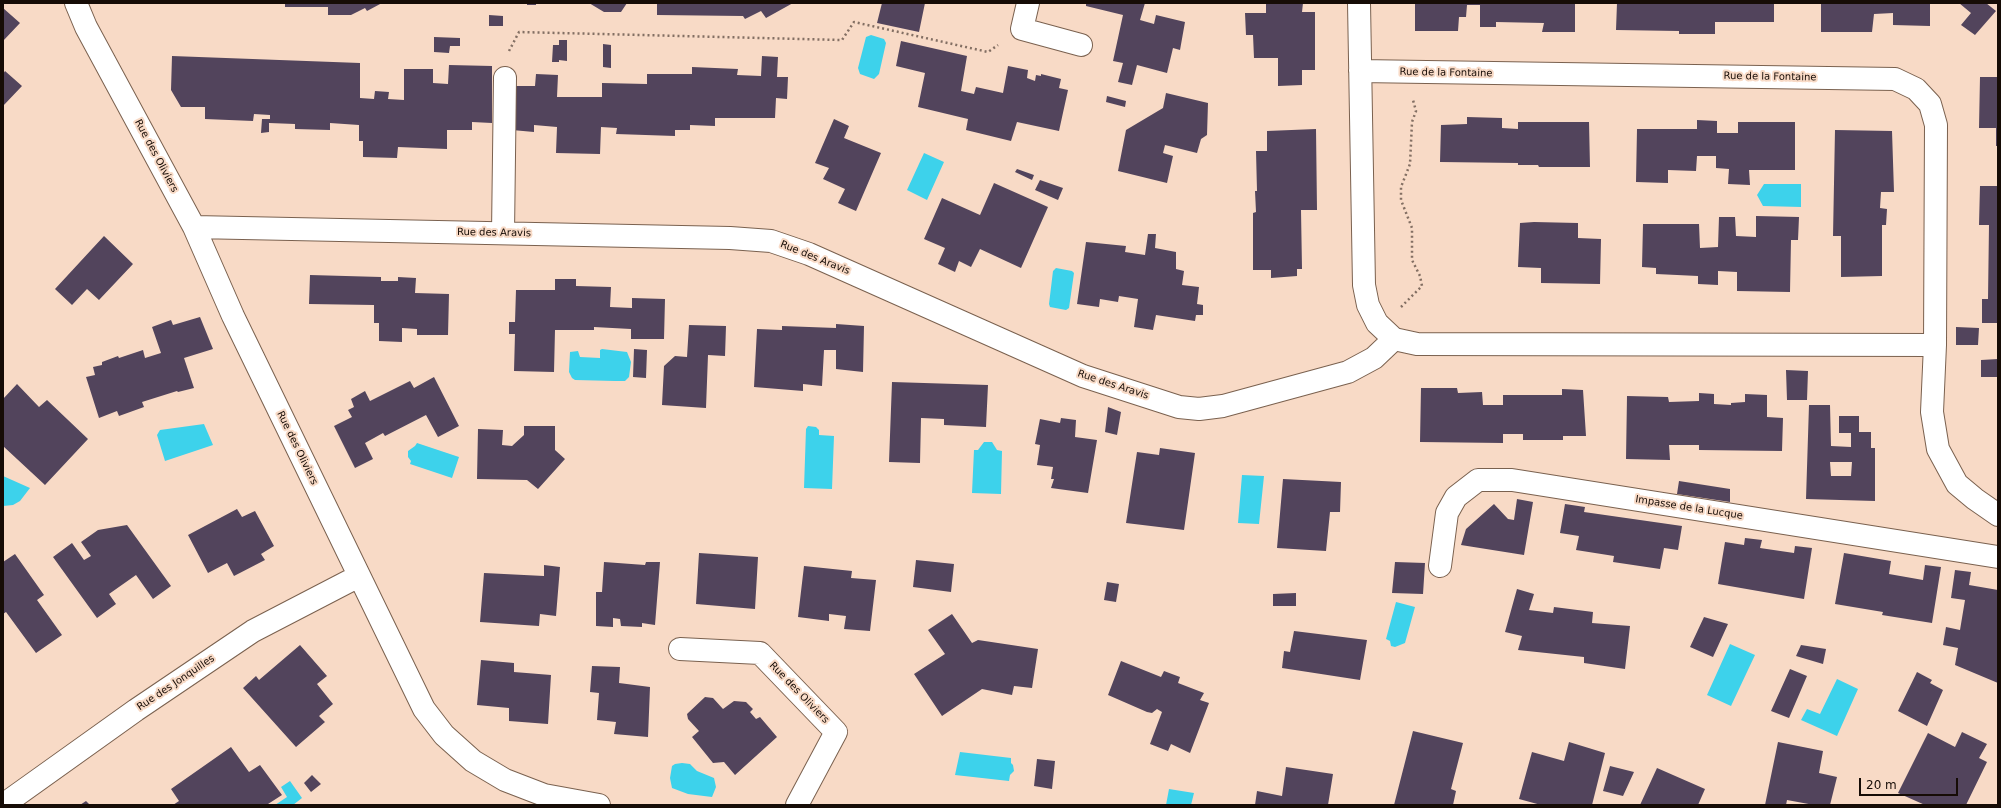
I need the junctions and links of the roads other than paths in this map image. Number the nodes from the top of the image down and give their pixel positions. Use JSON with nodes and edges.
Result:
{"nodes":[{"id":1,"x":76,"y":3,"type":"edge"},
{"id":2,"x":1028,"y":3,"type":"edge"},
{"id":3,"x":1359,"y":3,"type":"edge"},
{"id":4,"x":1080,"y":45,"type":"dead end"},
{"id":5,"x":1360,"y":71,"type":"junction"},
{"id":6,"x":505,"y":78,"type":"road end"},
{"id":7,"x":194,"y":227,"type":"junction"},
{"id":8,"x":503,"y":233,"type":"junction"},
{"id":9,"x":1394,"y":339,"type":"junction"},
{"id":10,"x":1935,"y":345,"type":"junction"},
{"id":11,"x":1998,"y":515,"type":"edge"},
{"id":12,"x":1998,"y":556,"type":"edge"},
{"id":13,"x":1440,"y":566,"type":"dead end"},
{"id":14,"x":359,"y":576,"type":"junction"},
{"id":15,"x":680,"y":649,"type":"dead end"},
{"id":16,"x":591,"y":804,"type":"edge"},
{"id":17,"x":3,"y":805,"type":"edge"},
{"id":18,"x":797,"y":805,"type":"edge"}],
"edges":[{"from":1,"to":7,"type":"street","name":"Rue des Oliviers"},
{"from":2,"to":4,"type":"street"},
{"from":3,"to":5,"type":"street"},
{"from":5,"to":9,"type":"street"},
{"from":5,"to":10,"type":"street","name":"Rue de la Fontaine"},
{"from":6,"to":8,"type":"street"},
{"from":7,"to":8,"type":"street","name":"Rue des Aravis"},
{"from":7,"to":14,"type":"street","name":"Rue des Oliviers"},
{"from":8,"to":9,"type":"street","name":"Rue des Aravis"},
{"from":9,"to":10,"type":"street"},
{"from":10,"to":11,"type":"street","name":"Rue de la Fontaine"},
{"from":12,"to":13,"type":"street","name":"Impasse de la Lucque"},
{"from":14,"to":16,"type":"street","name":"Rue des Oliviers"},
{"from":14,"to":17,"type":"street","name":"Rue des Jonquilles"},
{"from":15,"to":18,"type":"street","name":"Rue des Oliviers"}]}
